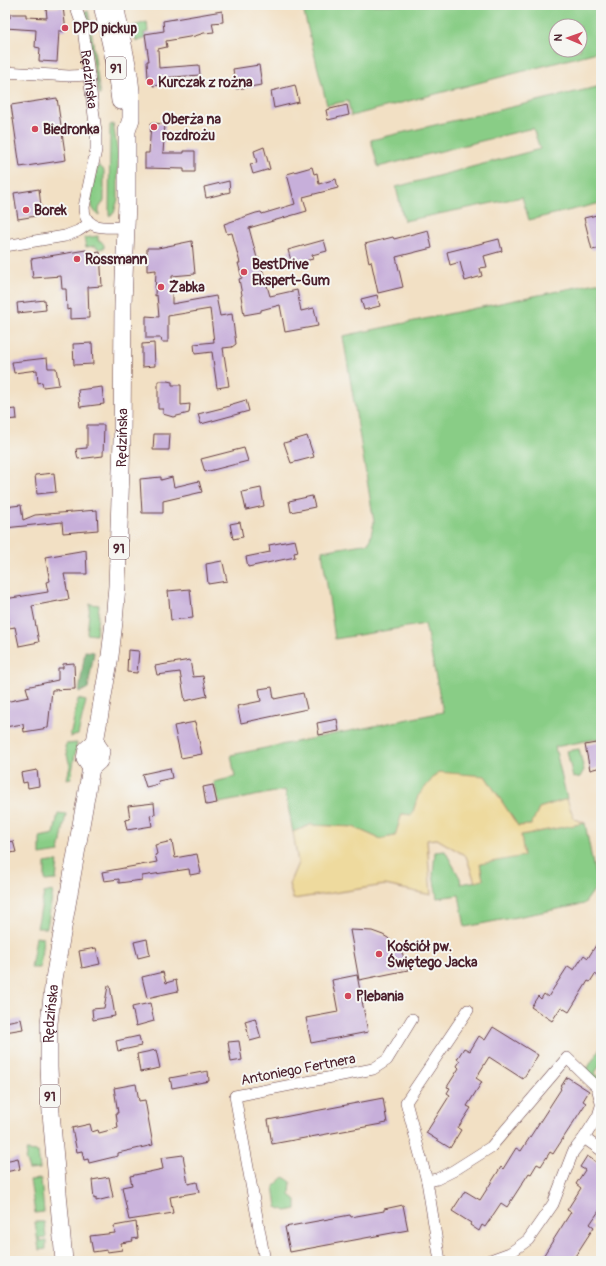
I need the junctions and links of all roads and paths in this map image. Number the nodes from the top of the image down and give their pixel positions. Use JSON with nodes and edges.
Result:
{"nodes":[{"id":1,"x":75,"y":5,"type":"edge"},
{"id":2,"x":102,"y":5,"type":"edge"},
{"id":3,"x":115,"y":5,"type":"edge"},
{"id":4,"x":5,"y":72,"type":"edge"},
{"id":5,"x":89,"y":75,"type":"junction"},
{"id":6,"x":127,"y":131,"type":"junction"},
{"id":7,"x":90,"y":223,"type":"junction"},
{"id":8,"x":126,"y":227,"type":"junction"},
{"id":9,"x":5,"y":246,"type":"edge"},
{"id":10,"x":468,"y":1010,"type":"dead end"},
{"id":11,"x":412,"y":1019,"type":"dead end"},
{"id":12,"x":601,"y":1105,"type":"edge"},
{"id":13,"x":584,"y":1138,"type":"junction"},
{"id":14,"x":601,"y":1150,"type":"edge"},
{"id":15,"x":427,"y":1181,"type":"junction"},
{"id":16,"x":64,"y":1261,"type":"edge"},
{"id":17,"x":265,"y":1261,"type":"edge"},
{"id":18,"x":440,"y":1261,"type":"edge"},
{"id":19,"x":488,"y":1261,"type":"edge"}],
"edges":[{"from":1,"to":5,"type":"street","name":"Rędzińska"},
{"from":2,"to":6,"type":"main road","name":"Rędzińska","number":"91"},
{"from":3,"to":6,"type":"main road","name":"Rędzińska","number":"91"},
{"from":4,"to":5,"type":"street"},
{"from":5,"to":7,"type":"street","name":"Rędzińska"},
{"from":6,"to":8,"type":"main road","name":"Rędzińska","number":"91"},
{"from":7,"to":8,"type":"street"},
{"from":7,"to":9,"type":"street"},
{"from":8,"to":16,"type":"main road","name":"Rędzińska","number":"91"},
{"from":10,"to":15,"type":"street"},
{"from":11,"to":17,"type":"street","name":"Antoniego Fertnera"},
{"from":12,"to":13,"type":"street"},
{"from":12,"to":15,"type":"street"},
{"from":13,"to":14,"type":"street"},
{"from":13,"to":19,"type":"street"},
{"from":15,"to":18,"type":"street"}]}
